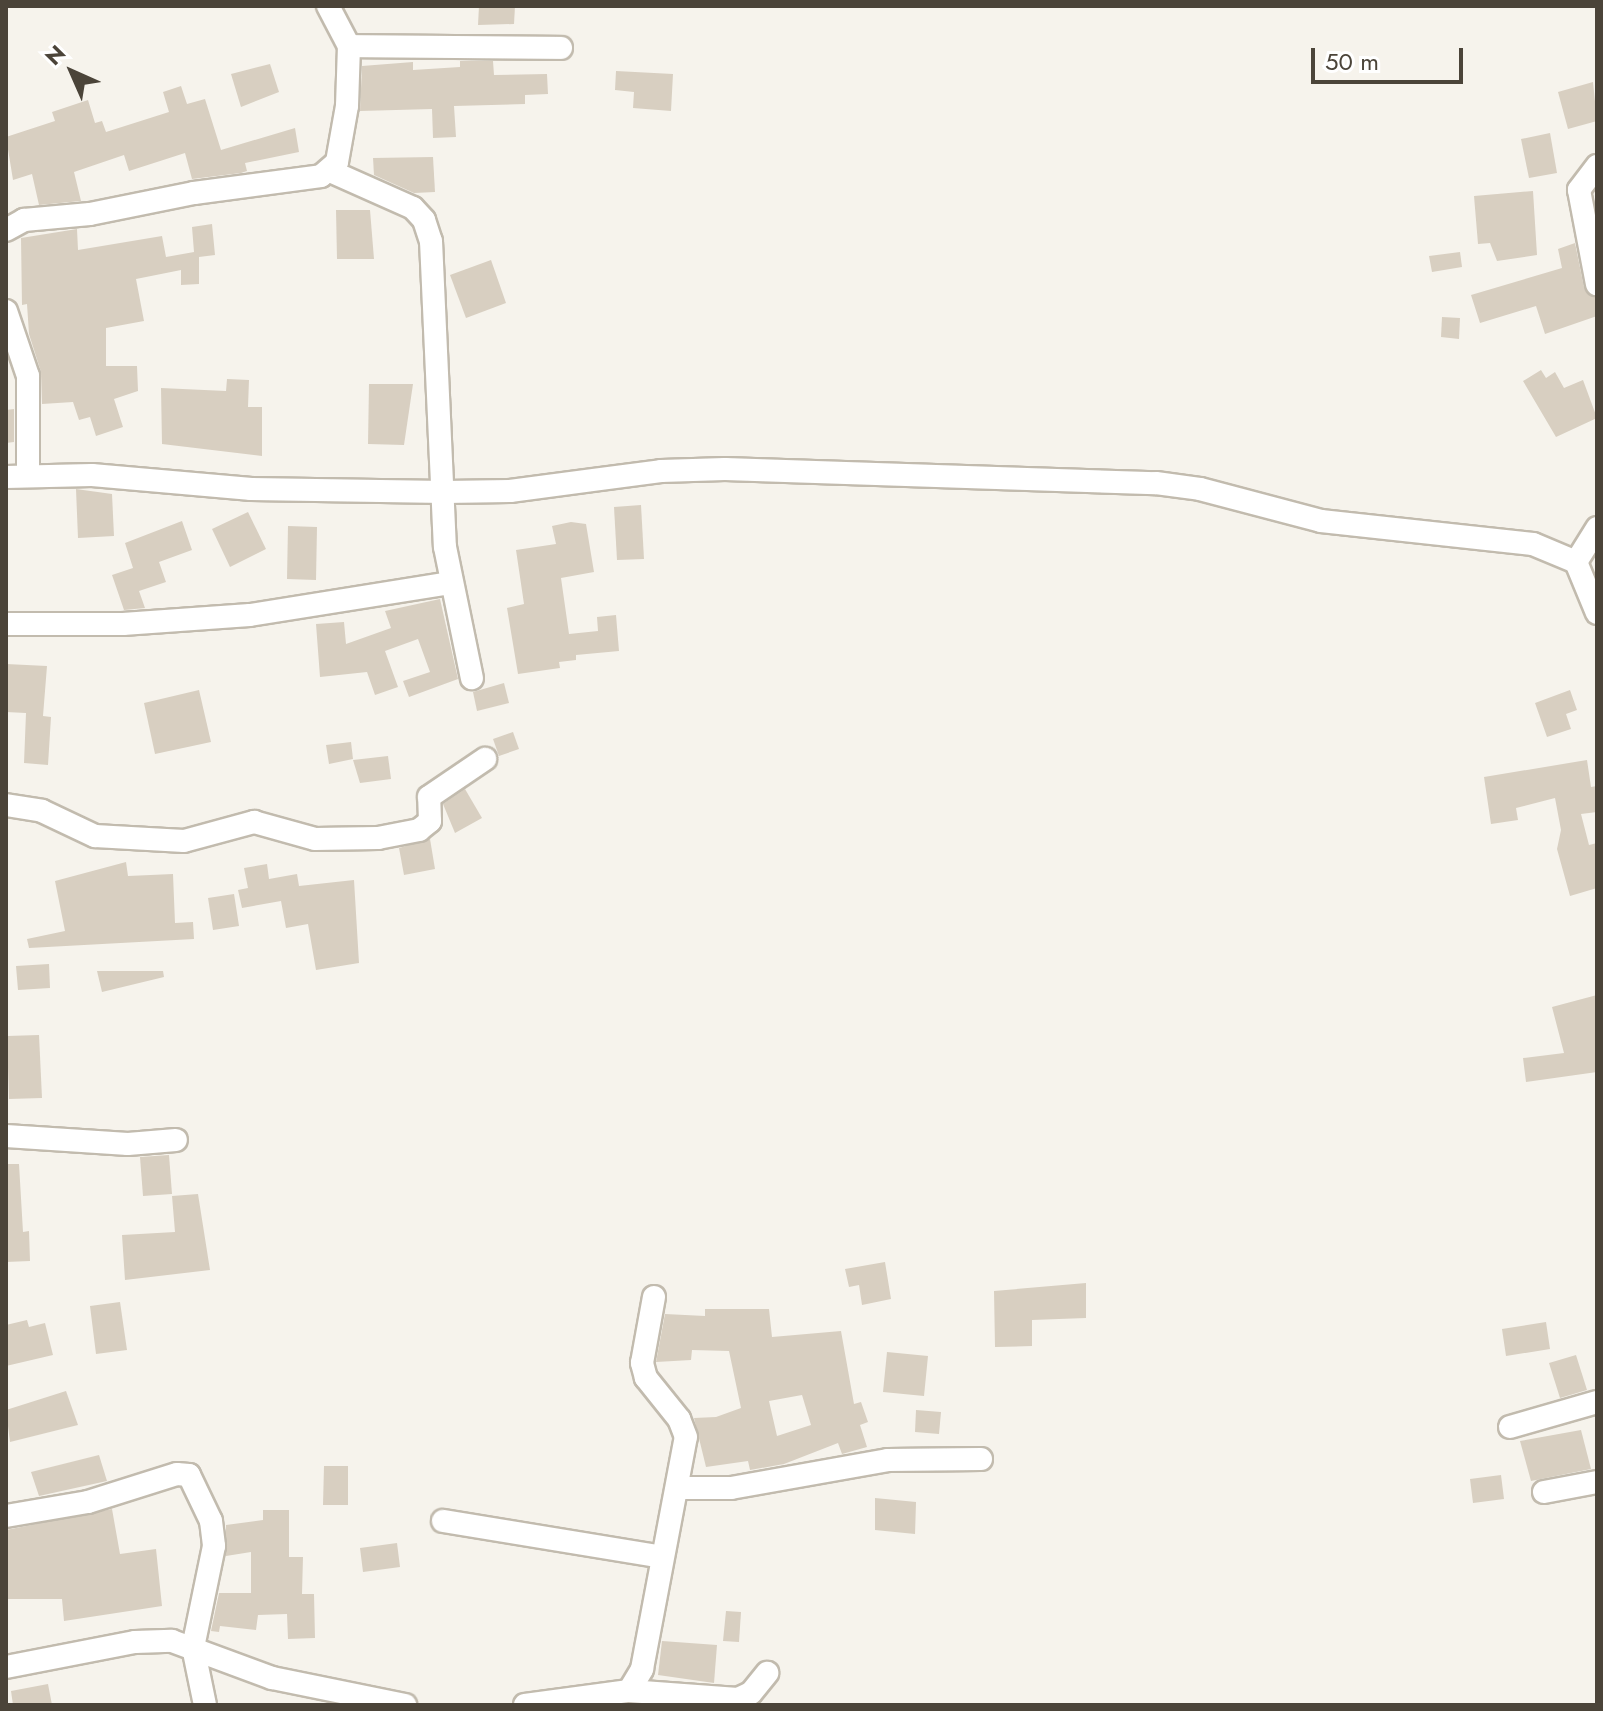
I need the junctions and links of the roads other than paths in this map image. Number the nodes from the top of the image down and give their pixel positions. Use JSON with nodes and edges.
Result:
{"nodes":[{"id":1,"x":328,"y":6,"type":"edge"},
{"id":2,"x":349,"y":46,"type":"junction"},
{"id":3,"x":561,"y":48,"type":"dead end"},
{"id":4,"x":1597,"y":166,"type":"edge"},
{"id":5,"x":330,"y":171,"type":"junction"},
{"id":6,"x":6,"y":230,"type":"edge"},
{"id":7,"x":1597,"y":284,"type":"edge"},
{"id":8,"x":6,"y":311,"type":"edge"},
{"id":9,"x":17,"y":476,"type":"edge"},
{"id":10,"x":445,"y":492,"type":"junction"},
{"id":11,"x":1597,"y":528,"type":"edge"},
{"id":12,"x":1576,"y":562,"type":"junction"},
{"id":13,"x":449,"y":583,"type":"junction"},
{"id":14,"x":1597,"y":613,"type":"edge"},
{"id":15,"x":6,"y":624,"type":"edge"},
{"id":16,"x":472,"y":678,"type":"dead end"},
{"id":17,"x":485,"y":759,"type":"dead end"},
{"id":18,"x":6,"y":805,"type":"edge"},
{"id":19,"x":6,"y":1136,"type":"edge"},
{"id":20,"x":176,"y":1140,"type":"dead end"},
{"id":21,"x":654,"y":1297,"type":"dead end"},
{"id":22,"x":1597,"y":1402,"type":"edge"},
{"id":23,"x":1510,"y":1427,"type":"dead end"},
{"id":24,"x":981,"y":1459,"type":"dead end"},
{"id":25,"x":1597,"y":1482,"type":"edge"},
{"id":26,"x":677,"y":1488,"type":"junction"},
{"id":27,"x":1544,"y":1492,"type":"dead end"},
{"id":28,"x":6,"y":1516,"type":"edge"},
{"id":29,"x":443,"y":1521,"type":"dead end"},
{"id":30,"x":662,"y":1557,"type":"junction"},
{"id":31,"x":193,"y":1647,"type":"junction"},
{"id":32,"x":6,"y":1667,"type":"edge"},
{"id":33,"x":767,"y":1673,"type":"dead end"},
{"id":34,"x":629,"y":1691,"type":"junction"},
{"id":35,"x":205,"y":1705,"type":"edge"},
{"id":36,"x":405,"y":1705,"type":"edge"},
{"id":37,"x":525,"y":1705,"type":"edge"}],
"edges":[{"from":1,"to":2,"type":"street"},
{"from":2,"to":3,"type":"street"},
{"from":2,"to":5,"type":"street"},
{"from":4,"to":7,"type":"street"},
{"from":5,"to":6,"type":"street"},
{"from":5,"to":10,"type":"street"},
{"from":8,"to":9,"type":"street"},
{"from":9,"to":10,"type":"street"},
{"from":10,"to":12,"type":"street"},
{"from":10,"to":13,"type":"street"},
{"from":11,"to":12,"type":"street"},
{"from":12,"to":14,"type":"street"},
{"from":13,"to":15,"type":"street"},
{"from":13,"to":16,"type":"street"},
{"from":17,"to":18,"type":"street"},
{"from":19,"to":20,"type":"street"},
{"from":21,"to":26,"type":"street"},
{"from":22,"to":23,"type":"street"},
{"from":24,"to":26,"type":"street"},
{"from":25,"to":27,"type":"street"},
{"from":26,"to":30,"type":"street"},
{"from":28,"to":31,"type":"street"},
{"from":29,"to":30,"type":"street"},
{"from":30,"to":34,"type":"street"},
{"from":31,"to":32,"type":"street"},
{"from":31,"to":35,"type":"street"},
{"from":31,"to":36,"type":"street"},
{"from":33,"to":34,"type":"street"},
{"from":34,"to":37,"type":"street"}]}
